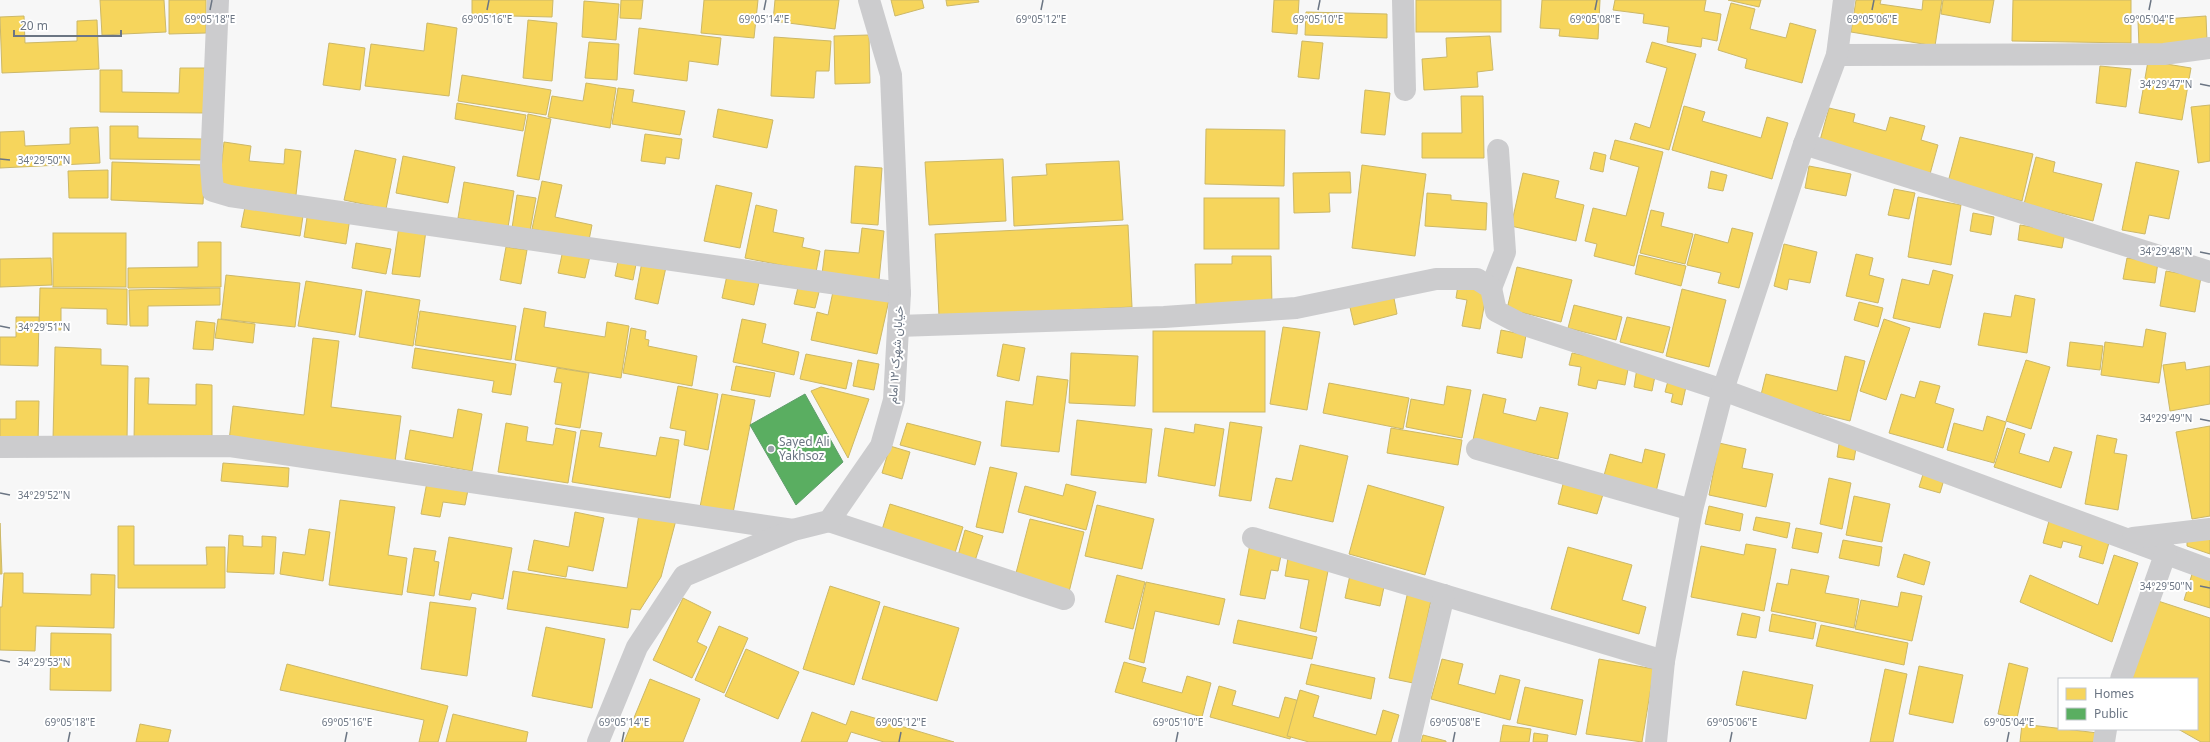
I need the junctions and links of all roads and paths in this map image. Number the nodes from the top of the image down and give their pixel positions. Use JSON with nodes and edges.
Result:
{"nodes":[{"id":1,"x":218,"y":0,"type":"edge"},
{"id":2,"x":870,"y":0,"type":"edge"},
{"id":3,"x":1403,"y":0,"type":"edge"},
{"id":4,"x":1844,"y":0,"type":"edge"},
{"id":5,"x":2210,"y":48,"type":"edge"},
{"id":6,"x":1837,"y":55,"type":"junction"},
{"id":7,"x":1405,"y":90,"type":"dead end"},
{"id":8,"x":1804,"y":144,"type":"junction"},
{"id":9,"x":1498,"y":150,"type":"dead end"},
{"id":10,"x":2210,"y":272,"type":"edge"},
{"id":11,"x":1491,"y":288,"type":"junction"},
{"id":12,"x":900,"y":293,"type":"junction"},
{"id":13,"x":898,"y":326,"type":"junction"},
{"id":14,"x":1723,"y":390,"type":"junction"},
{"id":15,"x":0,"y":447,"type":"edge"},
{"id":16,"x":1478,"y":449,"type":"dead end"},
{"id":17,"x":1692,"y":510,"type":"junction"},
{"id":18,"x":829,"y":521,"type":"junction"},
{"id":19,"x":2210,"y":529,"type":"edge"},
{"id":20,"x":793,"y":530,"type":"junction"},
{"id":21,"x":1253,"y":538,"type":"dead end"},
{"id":22,"x":2130,"y":539,"type":"junction"},
{"id":23,"x":2166,"y":552,"type":"junction"},
{"id":24,"x":2210,"y":570,"type":"edge"},
{"id":25,"x":1444,"y":595,"type":"junction"},
{"id":26,"x":1064,"y":600,"type":"dead end"},
{"id":27,"x":1664,"y":661,"type":"junction"},
{"id":28,"x":2121,"y":678,"type":"edge"},
{"id":29,"x":2106,"y":730,"type":"edge"},
{"id":30,"x":598,"y":742,"type":"edge"},
{"id":31,"x":1409,"y":742,"type":"edge"},
{"id":32,"x":1656,"y":742,"type":"edge"},
{"id":33,"x":2104,"y":742,"type":"edge"}],
"edges":[{"from":1,"to":12,"type":"street"},
{"from":2,"to":12,"type":"street","name":"خیابان شهرک ۱۲ امام"},
{"from":3,"to":7,"type":"street"},
{"from":4,"to":6,"type":"street"},
{"from":5,"to":6,"type":"street"},
{"from":6,"to":8,"type":"street"},
{"from":8,"to":10,"type":"street"},
{"from":8,"to":14,"type":"street"},
{"from":9,"to":11,"type":"street"},
{"from":11,"to":13,"type":"street"},
{"from":11,"to":14,"type":"street"},
{"from":12,"to":13,"type":"street","name":"خیابان شهرک ۱۲ امام"},
{"from":13,"to":18,"type":"street","name":"خیابان شهرک ۱۲ امام"},
{"from":14,"to":17,"type":"street"},
{"from":14,"to":22,"type":"street"},
{"from":15,"to":20,"type":"street"},
{"from":16,"to":17,"type":"street"},
{"from":17,"to":27,"type":"street"},
{"from":18,"to":20,"type":"street"},
{"from":18,"to":26,"type":"street"},
{"from":19,"to":22,"type":"street"},
{"from":20,"to":30,"type":"street"},
{"from":21,"to":25,"type":"street"},
{"from":22,"to":23,"type":"street"},
{"from":23,"to":24,"type":"street"},
{"from":23,"to":28,"type":"street"},
{"from":25,"to":27,"type":"street"},
{"from":25,"to":31,"type":"street"},
{"from":27,"to":32,"type":"street"},
{"from":29,"to":33,"type":"street"}]}
